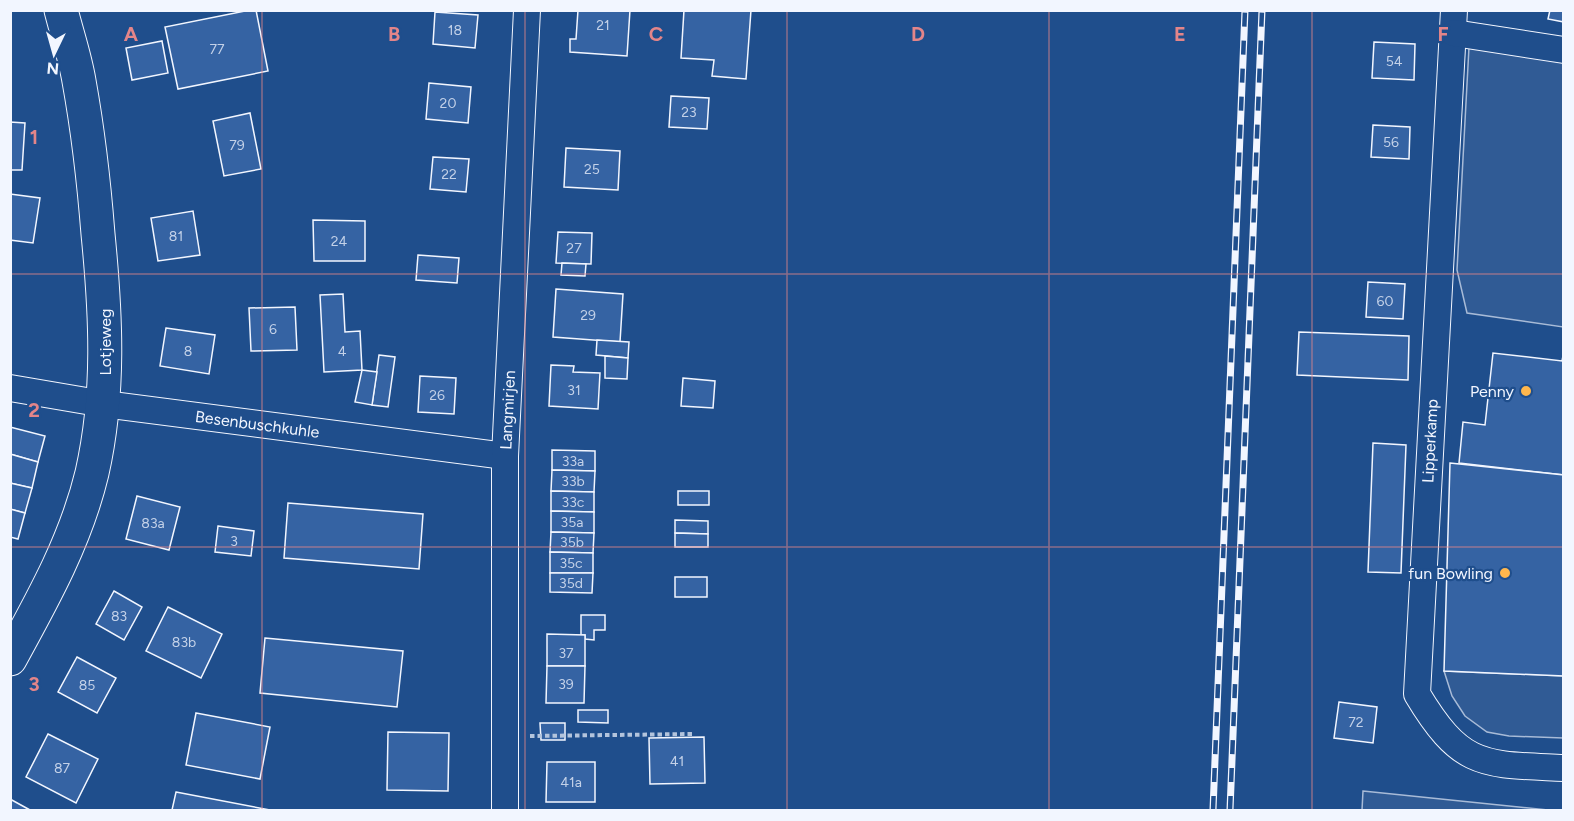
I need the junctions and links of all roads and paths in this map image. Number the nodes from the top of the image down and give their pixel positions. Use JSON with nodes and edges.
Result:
{"nodes":[{"id":1,"x":60,"y":10,"type":"edge"},
{"id":2,"x":527,"y":10,"type":"edge"},
{"id":3,"x":1454,"y":22,"type":"edge"},
{"id":4,"x":1563,"y":50,"type":"edge"},
{"id":5,"x":10,"y":388,"type":"edge"},
{"id":6,"x":104,"y":404,"type":"junction"},
{"id":7,"x":505,"y":456,"type":"junction"},
{"id":8,"x":10,"y":659,"type":"edge"},
{"id":9,"x":694,"y":734,"type":"dead end"},
{"id":10,"x":505,"y":736,"type":"junction"},
{"id":11,"x":1563,"y":768,"type":"edge"},
{"id":12,"x":505,"y":810,"type":"edge"}],
"edges":[{"from":1,"to":6,"type":"street","name":"Lotjeweg"},
{"from":2,"to":7,"type":"street","name":"Langmirjen"},
{"from":3,"to":4,"type":"street"},
{"from":3,"to":11,"type":"street","name":"Lipperkamp"},
{"from":5,"to":6,"type":"street","name":"Besenbuschkuhle"},
{"from":6,"to":7,"type":"street","name":"Besenbuschkuhle"},
{"from":6,"to":8,"type":"street","name":"Lotjeweg"},
{"from":7,"to":10,"type":"street","name":"Langmirjen"},
{"from":9,"to":10,"type":"path"},
{"from":10,"to":12,"type":"street","name":"Langmirjen"}]}
